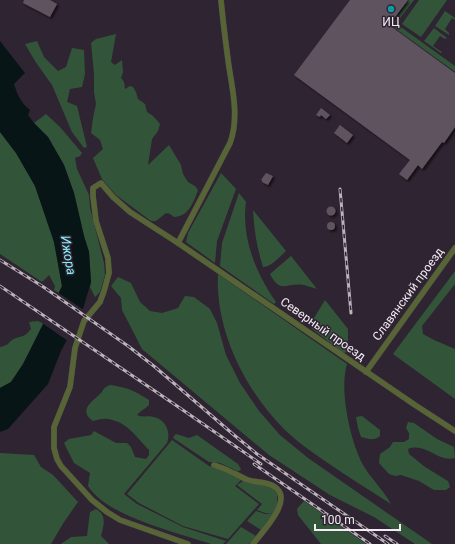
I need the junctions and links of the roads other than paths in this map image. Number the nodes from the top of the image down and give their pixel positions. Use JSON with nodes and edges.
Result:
{"nodes":[{"id":1,"x":221,"y":0,"type":"edge"},
{"id":2,"x":178,"y":243,"type":"junction"},
{"id":3,"x":455,"y":248,"type":"edge"},
{"id":4,"x":366,"y":372,"type":"junction"},
{"id":5,"x":455,"y":431,"type":"edge"},
{"id":6,"x":214,"y":465,"type":"dead end"},
{"id":7,"x":188,"y":544,"type":"edge"},
{"id":8,"x":253,"y":544,"type":"edge"}],
"edges":[{"from":1,"to":2,"type":"street"},
{"from":2,"to":4,"type":"street","name":"Северный проезд"},
{"from":2,"to":7,"type":"street","name":"Северный проезд"},
{"from":3,"to":4,"type":"street","name":"Славянский проезд"},
{"from":4,"to":5,"type":"street","name":"Северный проезд"},
{"from":6,"to":8,"type":"street"}]}
